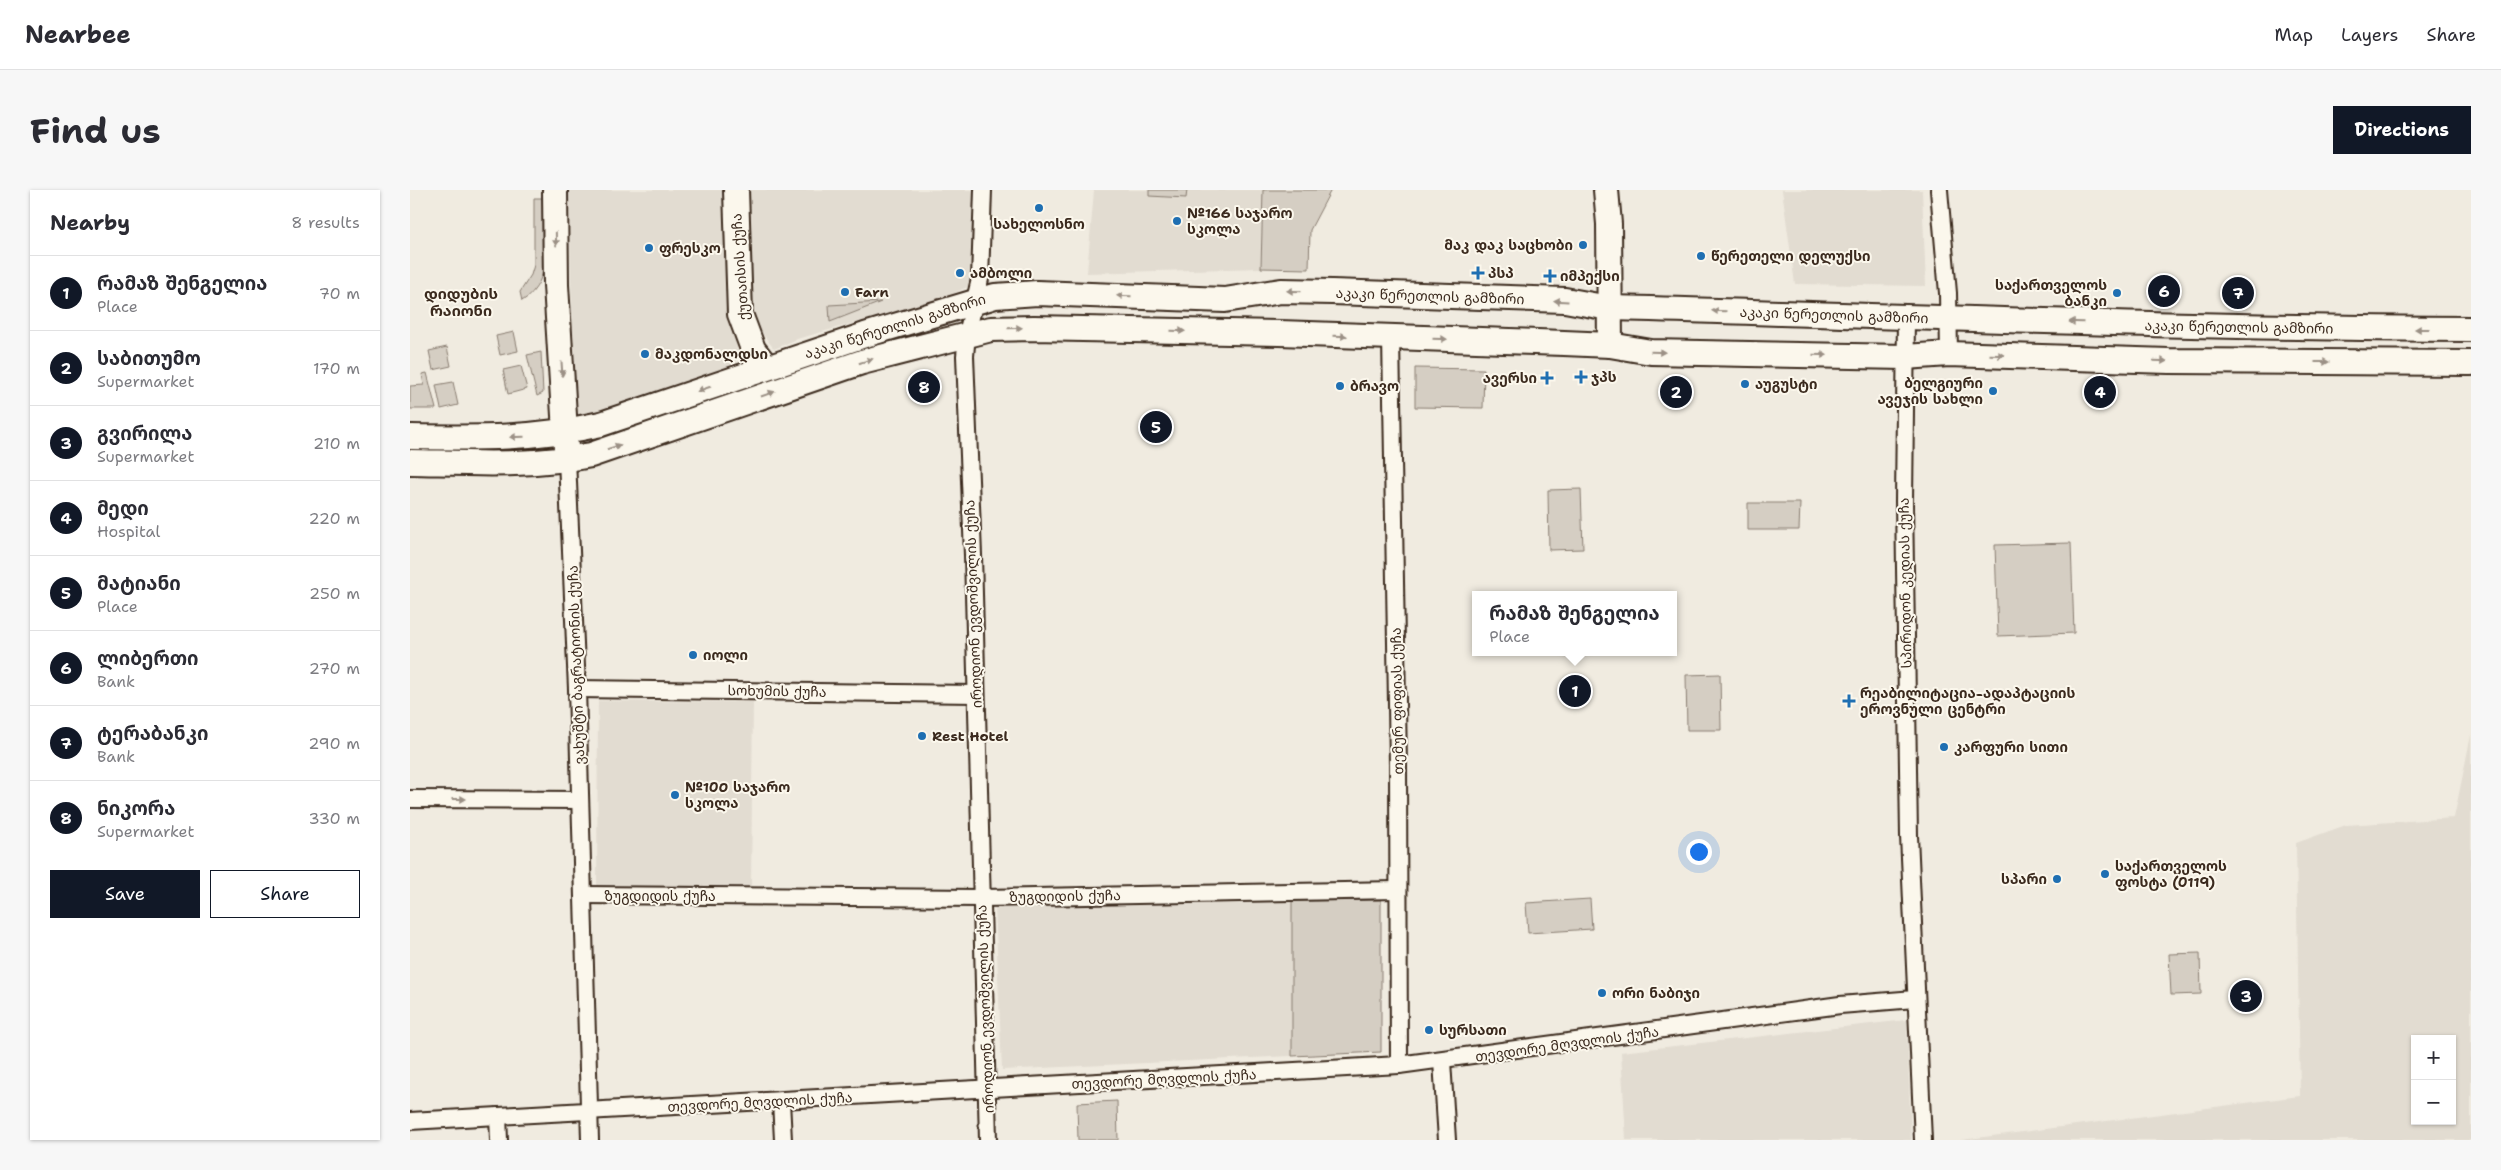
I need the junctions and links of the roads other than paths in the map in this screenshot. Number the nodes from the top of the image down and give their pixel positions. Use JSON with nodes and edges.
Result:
{"nodes":[{"id":1,"x":555,"y":190,"type":"edge"},
{"id":2,"x":736,"y":190,"type":"edge"},
{"id":3,"x":983,"y":190,"type":"edge"},
{"id":4,"x":1606,"y":190,"type":"edge"},
{"id":5,"x":1939,"y":190,"type":"edge"},
{"id":6,"x":975,"y":301,"type":"junction"},
{"id":7,"x":1609,"y":308,"type":"junction"},
{"id":8,"x":1906,"y":317,"type":"junction"},
{"id":9,"x":1948,"y":318,"type":"junction"},
{"id":10,"x":2471,"y":330,"type":"edge"},
{"id":11,"x":967,"y":334,"type":"junction"},
{"id":12,"x":1391,"y":337,"type":"junction"},
{"id":13,"x":1610,"y":345,"type":"junction"},
{"id":14,"x":1949,"y":354,"type":"junction"},
{"id":15,"x":1905,"y":357,"type":"junction"},
{"id":16,"x":2471,"y":362,"type":"edge"},
{"id":17,"x":767,"y":367,"type":"junction"},
{"id":18,"x":565,"y":432,"type":"junction"},
{"id":19,"x":410,"y":437,"type":"edge"},
{"id":20,"x":567,"y":459,"type":"junction"},
{"id":21,"x":410,"y":462,"type":"edge"},
{"id":22,"x":577,"y":689,"type":"junction"},
{"id":23,"x":976,"y":694,"type":"junction"},
{"id":24,"x":410,"y":799,"type":"edge"},
{"id":25,"x":580,"y":800,"type":"junction"},
{"id":26,"x":1397,"y":890,"type":"junction"},
{"id":27,"x":583,"y":895,"type":"junction"},
{"id":28,"x":982,"y":898,"type":"junction"},
{"id":29,"x":1915,"y":999,"type":"junction"},
{"id":30,"x":1442,"y":1061,"type":"junction"},
{"id":31,"x":1399,"y":1066,"type":"junction"},
{"id":32,"x":987,"y":1090,"type":"junction"},
{"id":33,"x":781,"y":1101,"type":"junction"},
{"id":34,"x":589,"y":1110,"type":"junction"},
{"id":35,"x":498,"y":1116,"type":"junction"},
{"id":36,"x":410,"y":1121,"type":"edge"},
{"id":37,"x":499,"y":1140,"type":"edge"},
{"id":38,"x":590,"y":1140,"type":"edge"},
{"id":39,"x":783,"y":1140,"type":"edge"},
{"id":40,"x":988,"y":1140,"type":"edge"},
{"id":41,"x":1447,"y":1140,"type":"edge"},
{"id":42,"x":1923,"y":1140,"type":"edge"}],
"edges":[{"from":1,"to":18,"type":"main road","name":"ვახუშტი ბაგრატიონის ქუჩა","one_way":true},
{"from":2,"to":17,"type":"main road","name":"ქუთაისის ქუჩა"},
{"from":3,"to":6,"type":"street","name":"იროდიონ ევდოშვილის ქუჩა"},
{"from":4,"to":7,"type":"main road"},
{"from":5,"to":9,"type":"street"},
{"from":7,"to":6,"type":"main road","name":"აკაკი წერეთლის გამზირი","one_way":true},
{"from":6,"to":11,"type":"street","name":"იროდიონ ევდოშვილის ქუჩა"},
{"from":6,"to":17,"type":"main road","name":"აკაკი წერეთლის გამზირი"},
{"from":8,"to":7,"type":"main road","name":"აკაკი წერეთლის გამზირი","one_way":true},
{"from":7,"to":13,"type":"main road"},
{"from":8,"to":9,"type":"main road","name":"აკაკი წერეთლის გამზირი"},
{"from":8,"to":15,"type":"street","name":"სპირიდონ კედიას ქუჩა"},
{"from":10,"to":9,"type":"main road","name":"აკაკი წერეთლის გამზირი","one_way":true},
{"from":9,"to":14,"type":"street"},
{"from":11,"to":12,"type":"main road","name":"აკაკი წერეთლის გამზირი","one_way":true},
{"from":20,"to":11,"type":"main road","name":"აკაკი წერეთლის გამზირი","one_way":true},
{"from":11,"to":23,"type":"street","name":"იროდიონ ევდოშვილის ქუჩა"},
{"from":12,"to":13,"type":"main road","name":"აკაკი წერეთლის გამზირი","one_way":true},
{"from":12,"to":26,"type":"street","name":"თემურ ფიფიას ქუჩა"},
{"from":13,"to":15,"type":"main road","name":"აკაკი წერეთლის გამზირი","one_way":true},
{"from":14,"to":15,"type":"main road","name":"აკაკი წერეთლის გამზირი"},
{"from":14,"to":16,"type":"main road","name":"აკაკი წერეთლის გამზირი","one_way":true},
{"from":15,"to":29,"type":"street","name":"სპირიდონ კედიას ქუჩა"},
{"from":17,"to":18,"type":"main road","name":"აკაკი წერეთლის გამზირი","one_way":true},
{"from":18,"to":19,"type":"main road","name":"აკაკი წერეთლის გამზირი","one_way":true},
{"from":18,"to":20,"type":"main road","name":"ვახუშტი ბაგრატიონის ქუჩა"},
{"from":20,"to":21,"type":"main road","name":"აკაკი წერეთლის გამზირი"},
{"from":20,"to":22,"type":"street","name":"ვახუშტი ბაგრატიონის ქუჩა"},
{"from":22,"to":23,"type":"street","name":"სოხუმის ქუჩა"},
{"from":22,"to":25,"type":"street","name":"ვახუშტი ბაგრატიონის ქუჩა"},
{"from":23,"to":28,"type":"street","name":"იროდიონ ევდოშვილის ქუჩა"},
{"from":24,"to":25,"type":"street","one_way":true},
{"from":25,"to":27,"type":"street","name":"ვახუშტი ბაგრატიონის ქუჩა"},
{"from":26,"to":28,"type":"street","name":"ზუგდიდის ქუჩა"},
{"from":26,"to":31,"type":"street","name":"თემურ ფიფიას ქუჩა"},
{"from":27,"to":28,"type":"street","name":"ზუგდიდის ქუჩა"},
{"from":27,"to":34,"type":"street","name":"ვახუშტი ბაგრატიონის ქუჩა"},
{"from":28,"to":32,"type":"street","name":"იროდიონ ევდოშვილის ქუჩა"},
{"from":29,"to":30,"type":"street","name":"თევდორე მღვდლის ქუჩა"},
{"from":29,"to":42,"type":"street","name":"სპირიდონ კედიას ქუჩა"},
{"from":30,"to":31,"type":"street","name":"თევდორე მღვდლის ქუჩა"},
{"from":30,"to":41,"type":"street"},
{"from":31,"to":32,"type":"street","name":"თევდორე მღვდლის ქუჩა"},
{"from":32,"to":33,"type":"street","name":"თევდორე მღვდლის ქუჩა"},
{"from":32,"to":40,"type":"street","name":"იროდიონ ევდოშვილის ქუჩა"},
{"from":33,"to":34,"type":"street","name":"თევდორე მღვდლის ქუჩა"},
{"from":33,"to":39,"type":"street"},
{"from":34,"to":35,"type":"street","name":"თევდორე მღვდლის ქუჩა"},
{"from":34,"to":38,"type":"street","name":"ვახუშტი ბაგრატიონის ქუჩა"},
{"from":35,"to":36,"type":"street","name":"თევდორე მღვდლის ქუჩა"},
{"from":35,"to":37,"type":"street"}]}
